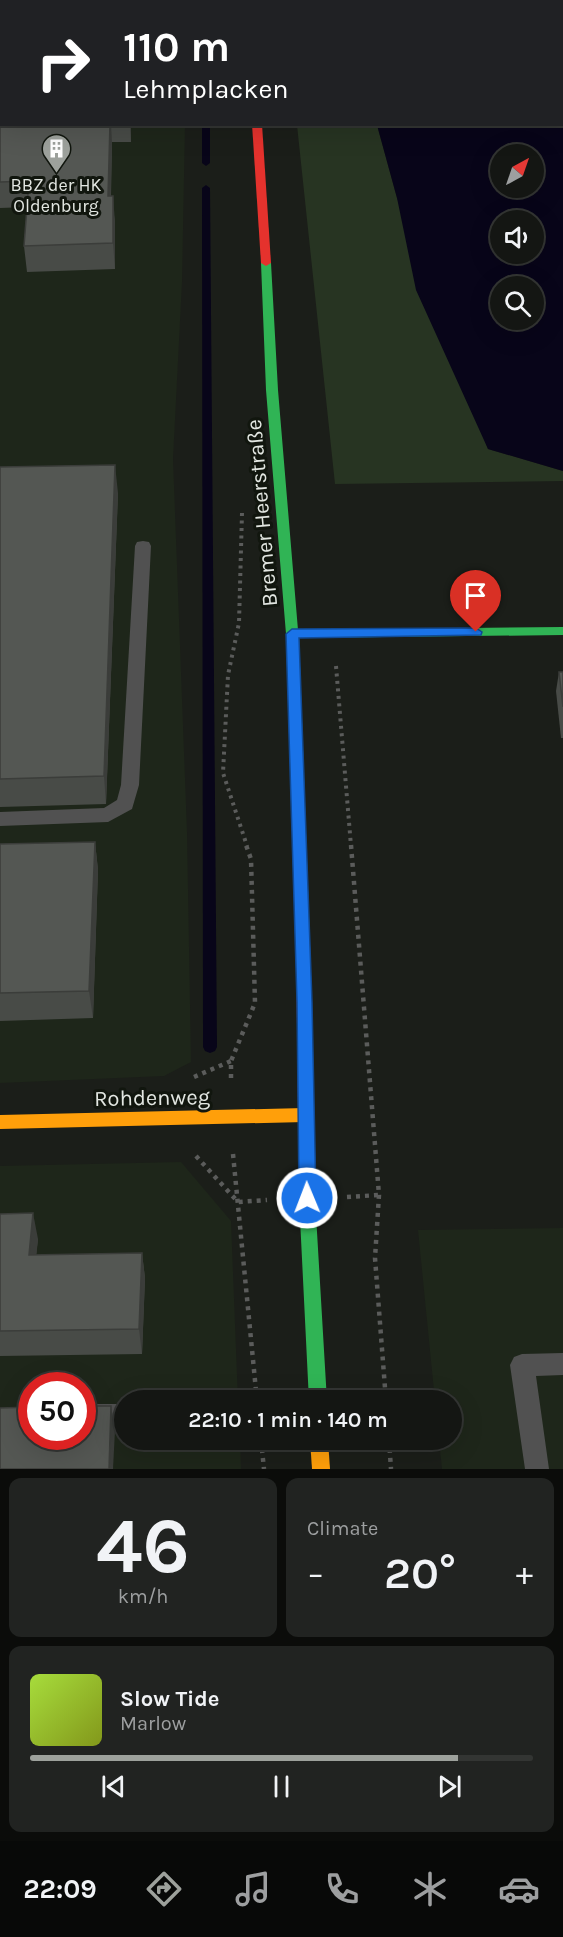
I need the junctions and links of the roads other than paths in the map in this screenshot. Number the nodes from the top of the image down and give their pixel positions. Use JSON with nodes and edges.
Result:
{"nodes":[{"id":1,"x":257,"y":126,"type":"edge"},
{"id":2,"x":143,"y":546,"type":"dead end"},
{"id":3,"x":563,"y":631,"type":"edge"},
{"id":4,"x":292,"y":634,"type":"junction"},
{"id":5,"x":0,"y":819,"type":"edge"},
{"id":6,"x":305,"y":1114,"type":"junction"},
{"id":7,"x":0,"y":1122,"type":"edge"},
{"id":8,"x":563,"y":1365,"type":"edge"},
{"id":9,"x":318,"y":1390,"type":"edge"},
{"id":10,"x":96,"y":1416,"type":"edge"},
{"id":11,"x":114,"y":1416,"type":"edge"},
{"id":12,"x":320,"y":1450,"type":"edge"},
{"id":13,"x":321,"y":1469,"type":"edge"},
{"id":14,"x":537,"y":1469,"type":"edge"}],
"edges":[{"from":1,"to":4,"type":"main road","name":"Bremer Heerstraße"},
{"from":2,"to":5,"type":"lane"},
{"from":3,"to":4,"type":"main road"},
{"from":4,"to":6,"type":"main road","name":"Bremer Heerstraße"},
{"from":6,"to":7,"type":"main road","name":"Rohdenweg"},
{"from":6,"to":9,"type":"main road","name":"Bremer Heerstraße"},
{"from":8,"to":14,"type":"lane"},
{"from":10,"to":11,"type":"lane"},
{"from":12,"to":13,"type":"main road"}]}
